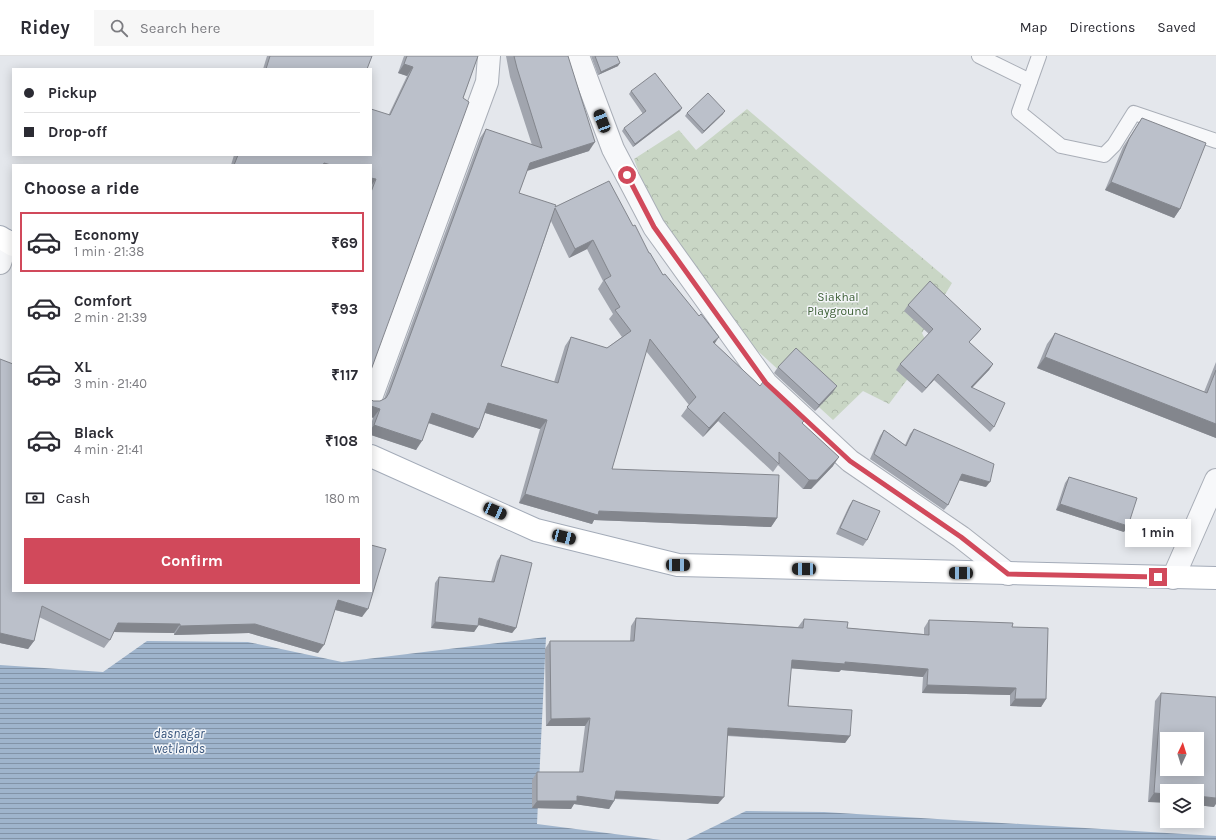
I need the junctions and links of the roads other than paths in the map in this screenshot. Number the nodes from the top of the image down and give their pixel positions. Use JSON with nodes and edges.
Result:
{"nodes":[{"id":1,"x":489,"y":56,"type":"edge"},
{"id":2,"x":578,"y":56,"type":"edge"},
{"id":3,"x":979,"y":56,"type":"edge"},
{"id":4,"x":1039,"y":56,"type":"edge"},
{"id":5,"x":1030,"y":81,"type":"junction"},
{"id":6,"x":1216,"y":141,"type":"edge"},
{"id":7,"x":7,"y":241,"type":"edge"},
{"id":8,"x":0,"y":263,"type":"edge"},
{"id":9,"x":372,"y":395,"type":"edge"},
{"id":10,"x":372,"y":456,"type":"edge"},
{"id":11,"x":1216,"y":480,"type":"edge"},
{"id":12,"x":1008,"y":574,"type":"junction"},
{"id":13,"x":1173,"y":578,"type":"junction"},
{"id":14,"x":1216,"y":578,"type":"edge"}],
"edges":[{"from":1,"to":9,"type":"street"},
{"from":2,"to":12,"type":"street"},
{"from":3,"to":5,"type":"lane"},
{"from":4,"to":5,"type":"lane"},
{"from":5,"to":6,"type":"lane"},
{"from":7,"to":8,"type":"street"},
{"from":10,"to":12,"type":"main road"},
{"from":11,"to":13,"type":"street"},
{"from":12,"to":13,"type":"main road"},
{"from":13,"to":14,"type":"main road"}]}
